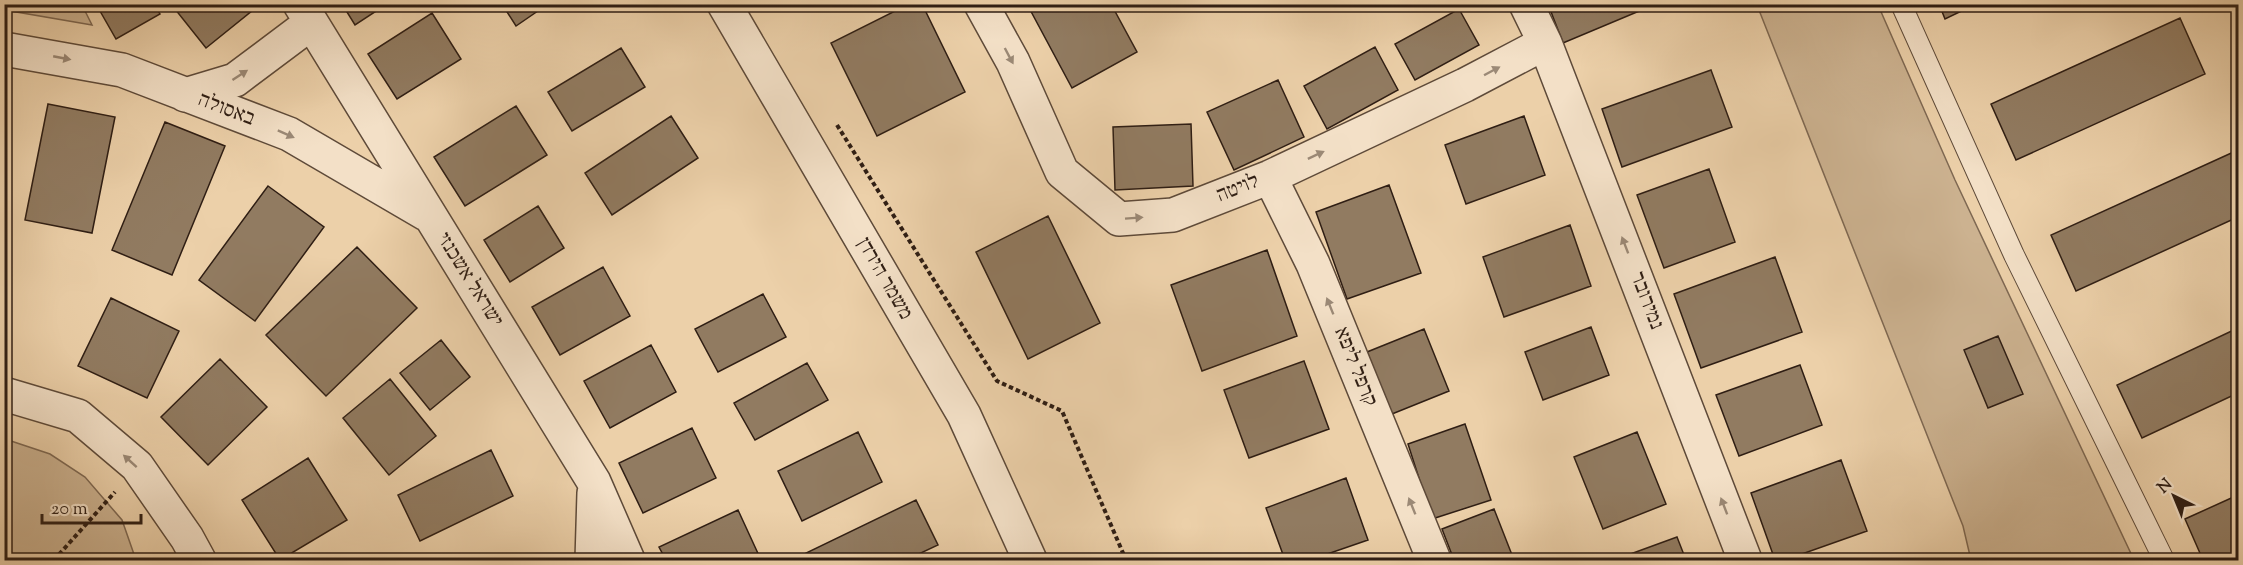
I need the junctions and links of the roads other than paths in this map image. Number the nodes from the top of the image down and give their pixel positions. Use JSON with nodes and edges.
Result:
{"nodes":[{"id":1,"x":724,"y":4,"type":"edge"},
{"id":2,"x":981,"y":4,"type":"edge"},
{"id":3,"x":1526,"y":4,"type":"edge"},
{"id":4,"x":1901,"y":4,"type":"edge"},
{"id":5,"x":306,"y":14,"type":"edge"},
{"id":6,"x":1545,"y":42,"type":"junction"},
{"id":7,"x":4,"y":49,"type":"edge"},
{"id":8,"x":185,"y":95,"type":"junction"},
{"id":9,"x":1270,"y":177,"type":"junction"},
{"id":10,"x":431,"y":217,"type":"junction"},
{"id":11,"x":4,"y":394,"type":"edge"},
{"id":12,"x":594,"y":482,"type":"junction"},
{"id":13,"x":199,"y":561,"type":"edge"},
{"id":14,"x":592,"y":561,"type":"edge"},
{"id":15,"x":628,"y":561,"type":"edge"},
{"id":16,"x":1030,"y":561,"type":"edge"},
{"id":17,"x":1434,"y":561,"type":"edge"},
{"id":18,"x":1745,"y":561,"type":"edge"},
{"id":19,"x":2164,"y":561,"type":"edge"}],
"edges":[{"from":1,"to":16,"type":"street","name":"משמר הירדן"},
{"from":2,"to":9,"type":"street","name":"לויטה","one_way":true},
{"from":3,"to":6,"type":"street"},
{"from":4,"to":19,"type":"lane"},
{"from":8,"to":5,"type":"street","one_way":true},
{"from":5,"to":10,"type":"street","name":"ישראל אשכנזי"},
{"from":9,"to":6,"type":"street","name":"לויטה","one_way":true},
{"from":18,"to":6,"type":"street","name":"נמירובר","one_way":true},
{"from":7,"to":8,"type":"street","name":"באסולה","one_way":true},
{"from":8,"to":10,"type":"street","name":"באסולה","one_way":true},
{"from":17,"to":9,"type":"street","name":"קרפל ליפא","one_way":true},
{"from":10,"to":12,"type":"street","name":"ישראל אשכנזי"},
{"from":13,"to":11,"type":"street","one_way":true},
{"from":12,"to":14,"type":"street"},
{"from":12,"to":15,"type":"street","name":"ישראל אשכנזי"}]}
